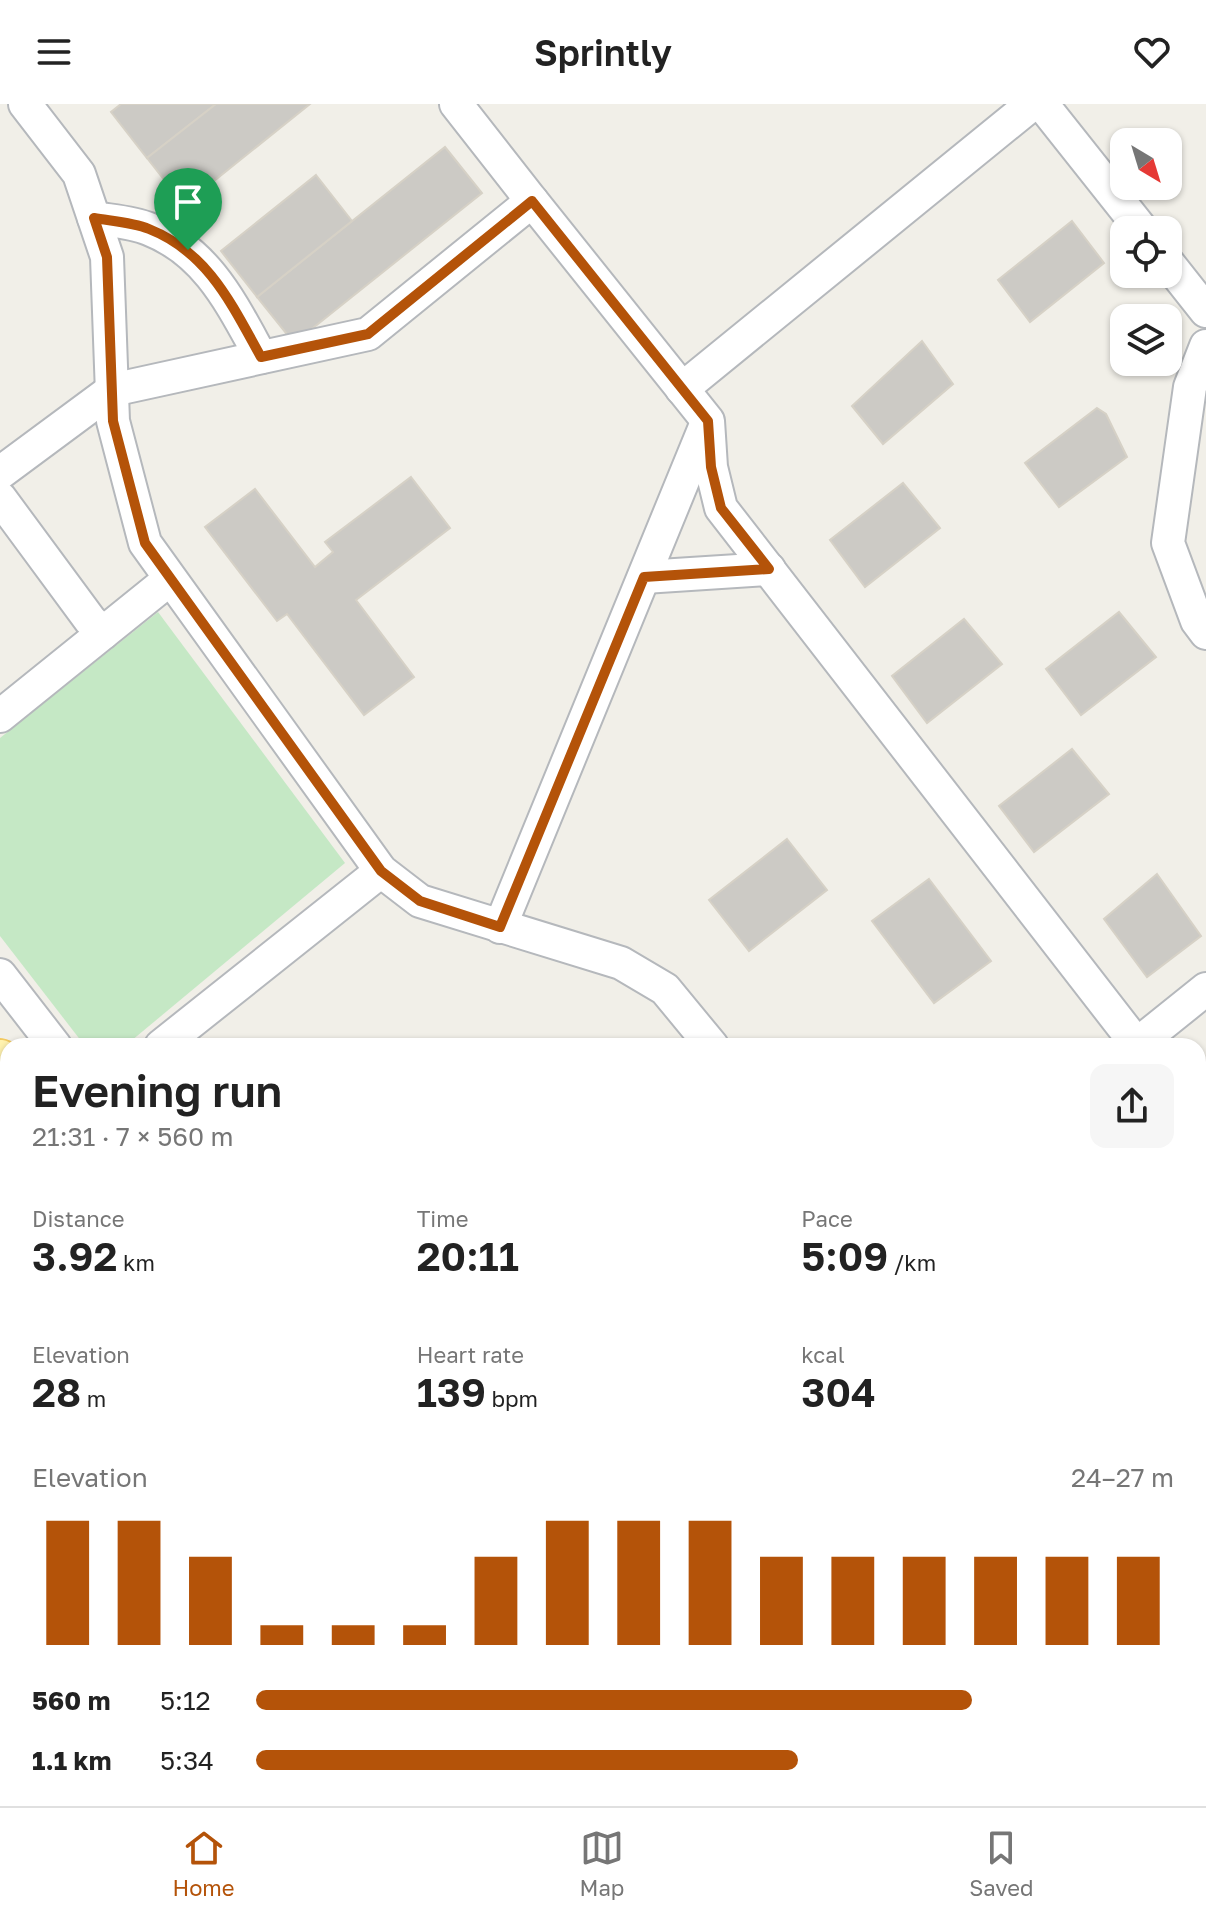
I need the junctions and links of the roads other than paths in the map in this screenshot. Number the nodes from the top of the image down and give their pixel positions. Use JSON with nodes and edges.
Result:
{"nodes":[{"id":1,"x":25,"y":104,"type":"edge"},
{"id":2,"x":456,"y":104,"type":"edge"},
{"id":3,"x":1032,"y":104,"type":"edge"},
{"id":4,"x":1042,"y":104,"type":"edge"},
{"id":5,"x":532,"y":201,"type":"junction"},
{"id":6,"x":1131,"y":216,"type":"edge"},
{"id":7,"x":94,"y":218,"type":"junction"},
{"id":8,"x":1182,"y":281,"type":"edge"},
{"id":9,"x":1206,"y":311,"type":"edge"},
{"id":10,"x":1206,"y":346,"type":"edge"},
{"id":11,"x":261,"y":357,"type":"junction"},
{"id":12,"x":682,"y":389,"type":"junction"},
{"id":13,"x":112,"y":390,"type":"junction"},
{"id":14,"x":708,"y":421,"type":"junction"},
{"id":15,"x":0,"y":473,"type":"edge"},
{"id":16,"x":0,"y":498,"type":"edge"},
{"id":17,"x":769,"y":569,"type":"junction"},
{"id":18,"x":644,"y":577,"type":"junction"},
{"id":19,"x":170,"y":579,"type":"junction"},
{"id":20,"x":103,"y":633,"type":"junction"},
{"id":21,"x":1206,"y":633,"type":"edge"},
{"id":22,"x":0,"y":716,"type":"edge"},
{"id":23,"x":381,"y":871,"type":"junction"},
{"id":24,"x":500,"y":927,"type":"junction"},
{"id":25,"x":0,"y":975,"type":"edge"},
{"id":26,"x":1206,"y":989,"type":"edge"},
{"id":27,"x":49,"y":1038,"type":"edge"},
{"id":28,"x":171,"y":1038,"type":"edge"},
{"id":29,"x":705,"y":1038,"type":"edge"},
{"id":30,"x":1131,"y":1038,"type":"edge"},
{"id":31,"x":1147,"y":1038,"type":"edge"}],
"edges":[{"from":1,"to":7,"type":"street"},
{"from":2,"to":5,"type":"street"},
{"from":3,"to":12,"type":"street"},
{"from":4,"to":6,"type":"street"},
{"from":5,"to":11,"type":"street"},
{"from":5,"to":12,"type":"street"},
{"from":7,"to":11,"type":"street"},
{"from":7,"to":13,"type":"street"},
{"from":8,"to":9,"type":"street"},
{"from":10,"to":21,"type":"street"},
{"from":11,"to":13,"type":"street"},
{"from":12,"to":14,"type":"street"},
{"from":13,"to":15,"type":"street"},
{"from":13,"to":19,"type":"street"},
{"from":14,"to":17,"type":"street"},
{"from":14,"to":18,"type":"street"},
{"from":16,"to":20,"type":"street"},
{"from":17,"to":18,"type":"street"},
{"from":17,"to":30,"type":"street"},
{"from":18,"to":24,"type":"street"},
{"from":19,"to":20,"type":"street"},
{"from":19,"to":23,"type":"street"},
{"from":20,"to":22,"type":"street"},
{"from":23,"to":24,"type":"street"},
{"from":23,"to":28,"type":"street"},
{"from":24,"to":29,"type":"street"},
{"from":25,"to":27,"type":"street"},
{"from":26,"to":31,"type":"street"}]}
